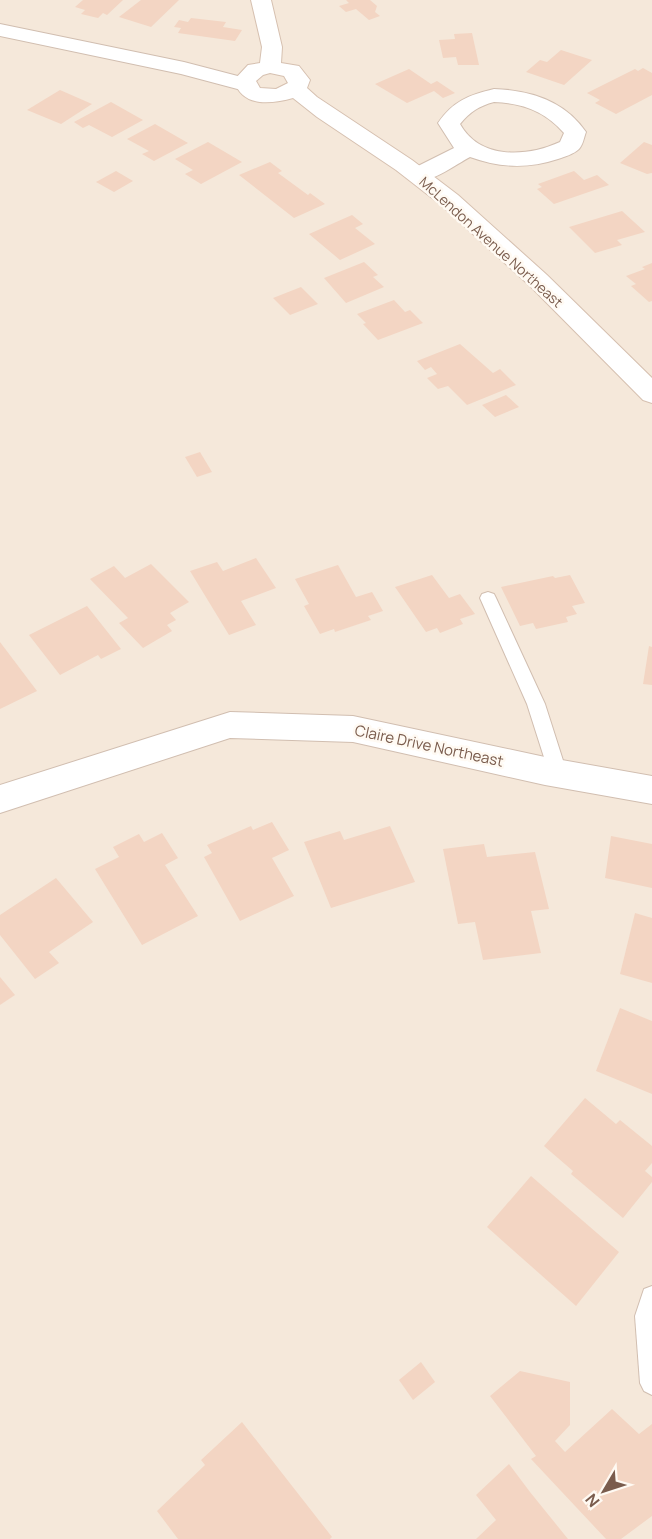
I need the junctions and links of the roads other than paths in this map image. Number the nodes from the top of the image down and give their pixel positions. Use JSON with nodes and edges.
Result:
{"nodes":[{"id":1,"x":261,"y":0,"type":"edge"},
{"id":2,"x":0,"y":30,"type":"edge"},
{"id":3,"x":271,"y":57,"type":"junction"},
{"id":4,"x":245,"y":85,"type":"junction"},
{"id":5,"x":289,"y":86,"type":"junction"},
{"id":6,"x":469,"y":149,"type":"junction"},
{"id":7,"x":418,"y":175,"type":"junction"},
{"id":8,"x":652,"y":394,"type":"edge"},
{"id":9,"x":488,"y":598,"type":"dead end"},
{"id":10,"x":558,"y":773,"type":"junction"},
{"id":11,"x":652,"y":790,"type":"edge"},
{"id":12,"x":0,"y":799,"type":"edge"},
{"id":13,"x":652,"y":1298,"type":"edge"},
{"id":14,"x":652,"y":1383,"type":"edge"}],
"edges":[{"from":1,"to":3,"type":"street"},
{"from":2,"to":4,"type":"street","name":"McLendon Avenue Northeast"},
{"from":3,"to":4,"type":"street"},
{"from":3,"to":5,"type":"street","name":"McLendon Avenue Northeast"},
{"from":4,"to":5,"type":"street","name":"McLendon Avenue Northeast"},
{"from":5,"to":7,"type":"street","name":"McLendon Avenue Northeast"},
{"from":6,"to":6,"type":"street"},
{"from":6,"to":7,"type":"street"},
{"from":7,"to":8,"type":"street","name":"McLendon Avenue Northeast"},
{"from":9,"to":10,"type":"lane"},
{"from":10,"to":11,"type":"street","name":"Claire Drive Northeast"},
{"from":10,"to":12,"type":"street","name":"Claire Drive Northeast"},
{"from":13,"to":14,"type":"lane"}]}
